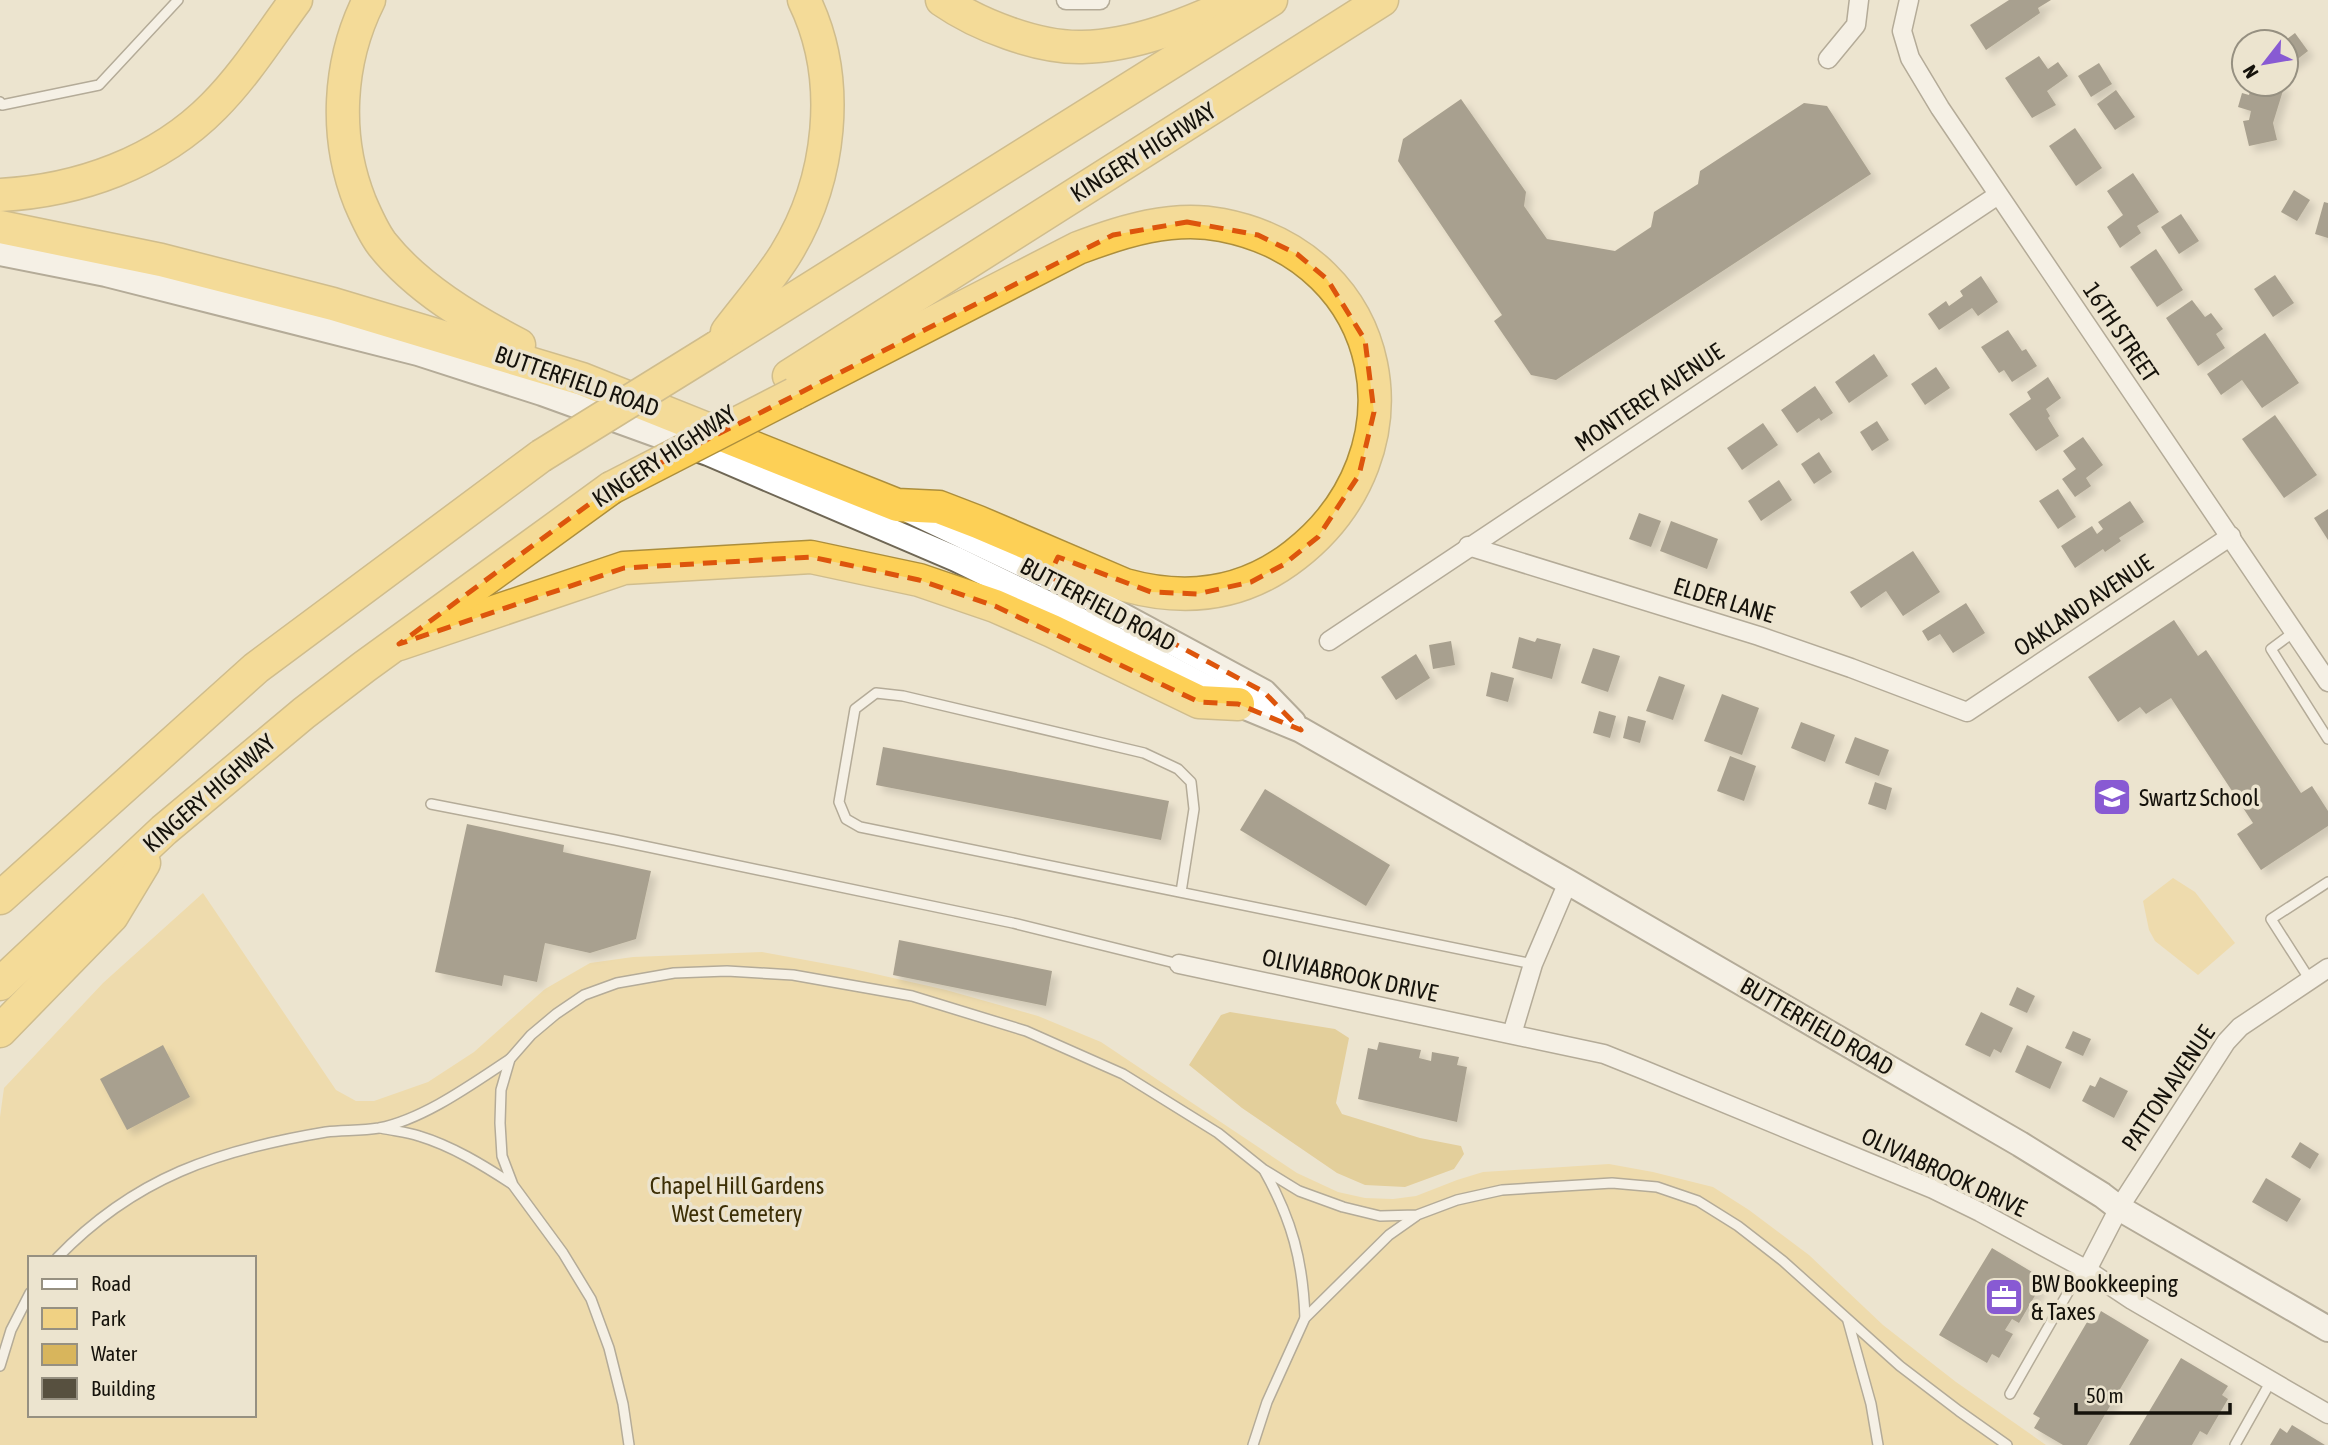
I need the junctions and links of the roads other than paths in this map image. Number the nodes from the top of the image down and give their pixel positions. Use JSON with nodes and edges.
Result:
{"nodes":[{"id":1,"x":178,"y":0,"type":"edge"},
{"id":2,"x":296,"y":0,"type":"edge"},
{"id":3,"x":369,"y":0,"type":"edge"},
{"id":4,"x":804,"y":0,"type":"edge"},
{"id":5,"x":942,"y":0,"type":"edge"},
{"id":6,"x":1066,"y":0,"type":"edge"},
{"id":7,"x":1100,"y":0,"type":"edge"},
{"id":8,"x":1240,"y":0,"type":"edge"},
{"id":9,"x":1271,"y":0,"type":"edge"},
{"id":10,"x":1382,"y":0,"type":"edge"},
{"id":11,"x":1859,"y":0,"type":"edge"},
{"id":12,"x":1909,"y":0,"type":"edge"},
{"id":13,"x":1828,"y":59,"type":"dead end"},
{"id":14,"x":0,"y":102,"type":"edge"},
{"id":15,"x":0,"y":195,"type":"edge"},
{"id":16,"x":1998,"y":195,"type":"junction"},
{"id":17,"x":0,"y":227,"type":"edge"},
{"id":18,"x":0,"y":253,"type":"edge"},
{"id":19,"x":717,"y":346,"type":"junction"},
{"id":20,"x":582,"y":379,"type":"junction"},
{"id":21,"x":785,"y":389,"type":"junction"},
{"id":22,"x":897,"y":505,"type":"junction"},
{"id":23,"x":2231,"y":536,"type":"junction"},
{"id":24,"x":1468,"y":547,"type":"junction"},
{"id":25,"x":2294,"y":632,"type":"junction"},
{"id":26,"x":1329,"y":641,"type":"dead end"},
{"id":27,"x":398,"y":644,"type":"junction"},
{"id":28,"x":2328,"y":681,"type":"edge"},
{"id":29,"x":1238,"y":705,"type":"junction"},
{"id":30,"x":1962,"y":710,"type":"joint"},
{"id":31,"x":1301,"y":730,"type":"junction"},
{"id":32,"x":2328,"y":739,"type":"edge"},
{"id":33,"x":430,"y":804,"type":"dead end"},
{"id":34,"x":164,"y":830,"type":"junction"},
{"id":35,"x":1568,"y":882,"type":"junction"},
{"id":36,"x":2328,"y":882,"type":"edge"},
{"id":37,"x":1181,"y":892,"type":"junction"},
{"id":38,"x":0,"y":898,"type":"edge"},
{"id":39,"x":1179,"y":964,"type":"joint"},
{"id":40,"x":1534,"y":964,"type":"junction"},
{"id":41,"x":2328,"y":968,"type":"edge"},
{"id":42,"x":2310,"y":980,"type":"junction"},
{"id":43,"x":0,"y":984,"type":"edge"},
{"id":44,"x":0,"y":1031,"type":"edge"},
{"id":45,"x":1512,"y":1034,"type":"junction"},
{"id":46,"x":510,"y":1059,"type":"junction"},
{"id":47,"x":379,"y":1128,"type":"junction"},
{"id":48,"x":1263,"y":1169,"type":"junction"},
{"id":49,"x":513,"y":1185,"type":"junction"},
{"id":50,"x":2119,"y":1208,"type":"junction"},
{"id":51,"x":1418,"y":1215,"type":"junction"},
{"id":52,"x":59,"y":1256,"type":"edge"},
{"id":53,"x":2084,"y":1269,"type":"junction"},
{"id":54,"x":28,"y":1297,"type":"edge"},
{"id":55,"x":1305,"y":1318,"type":"junction"},
{"id":56,"x":1847,"y":1319,"type":"junction"},
{"id":57,"x":2328,"y":1329,"type":"edge"},
{"id":58,"x":0,"y":1366,"type":"edge"},
{"id":59,"x":2271,"y":1381,"type":"junction"},
{"id":60,"x":2010,"y":1394,"type":"dead end"},
{"id":61,"x":2328,"y":1414,"type":"edge"},
{"id":62,"x":629,"y":1445,"type":"edge"},
{"id":63,"x":1254,"y":1445,"type":"edge"},
{"id":64,"x":1878,"y":1445,"type":"edge"},
{"id":65,"x":2007,"y":1445,"type":"edge"},
{"id":66,"x":2235,"y":1445,"type":"edge"}],
"edges":[{"from":1,"to":14,"type":"lane"},
{"from":2,"to":15,"type":"highway"},
{"from":3,"to":20,"type":"highway"},
{"from":4,"to":19,"type":"highway"},
{"from":5,"to":8,"type":"highway"},
{"from":6,"to":7,"type":"street"},
{"from":9,"to":19,"type":"highway"},
{"from":10,"to":21,"type":"highway","name":"KINGERY HIGHWAY"},
{"from":11,"to":13,"type":"street"},
{"from":12,"to":16,"type":"street","name":"16TH STREET"},
{"from":16,"to":23,"type":"street","name":"16TH STREET"},
{"from":16,"to":24,"type":"street","name":"MONTEREY AVENUE"},
{"from":17,"to":20,"type":"highway","name":"BUTTERFIELD ROAD"},
{"from":18,"to":29,"type":"main road","name":"BUTTERFIELD ROAD"},
{"from":19,"to":38,"type":"highway","bridge":true},
{"from":20,"to":22,"type":"highway","name":"BUTTERFIELD ROAD"},
{"from":21,"to":22,"type":"highway"},
{"from":21,"to":27,"type":"highway","name":"KINGERY HIGHWAY","bridge":true},
{"from":22,"to":31,"type":"main road","name":"BUTTERFIELD ROAD"},
{"from":23,"to":25,"type":"street","name":"16TH STREET"},
{"from":23,"to":30,"type":"street","name":"OAKLAND AVENUE"},
{"from":24,"to":26,"type":"street","name":"MONTEREY AVENUE"},
{"from":24,"to":30,"type":"street","name":"ELDER LANE"},
{"from":25,"to":28,"type":"street","name":"16TH STREET"},
{"from":25,"to":32,"type":"lane"},
{"from":27,"to":29,"type":"highway"},
{"from":27,"to":34,"type":"highway","name":"KINGERY HIGHWAY"},
{"from":29,"to":31,"type":"main road","name":"BUTTERFIELD ROAD"},
{"from":31,"to":35,"type":"main road","name":"BUTTERFIELD ROAD"},
{"from":33,"to":39,"type":"lane"},
{"from":34,"to":43,"type":"highway","name":"KINGERY HIGHWAY"},
{"from":34,"to":44,"type":"highway"},
{"from":35,"to":40,"type":"street"},
{"from":35,"to":50,"type":"main road","name":"BUTTERFIELD ROAD"},
{"from":36,"to":42,"type":"lane"},
{"from":37,"to":37,"type":"lane"},
{"from":37,"to":40,"type":"lane"},
{"from":39,"to":45,"type":"street","name":"OLIVIABROOK DRIVE"},
{"from":40,"to":45,"type":"street"},
{"from":41,"to":42,"type":"street","name":"PATTON AVENUE"},
{"from":42,"to":50,"type":"street","name":"PATTON AVENUE"},
{"from":45,"to":53,"type":"street","name":"OLIVIABROOK DRIVE"},
{"from":46,"to":47,"type":"lane"},
{"from":46,"to":48,"type":"lane"},
{"from":46,"to":49,"type":"lane"},
{"from":47,"to":49,"type":"lane"},
{"from":47,"to":52,"type":"lane"},
{"from":48,"to":51,"type":"lane"},
{"from":48,"to":55,"type":"lane"},
{"from":49,"to":62,"type":"lane"},
{"from":50,"to":53,"type":"street","name":"PATTON AVENUE"},
{"from":50,"to":57,"type":"main road","name":"BUTTERFIELD ROAD"},
{"from":51,"to":55,"type":"lane"},
{"from":51,"to":56,"type":"lane"},
{"from":53,"to":59,"type":"street","name":"OLIVIABROOK DRIVE"},
{"from":53,"to":60,"type":"lane"},
{"from":54,"to":58,"type":"lane"},
{"from":55,"to":63,"type":"lane"},
{"from":56,"to":64,"type":"lane"},
{"from":56,"to":65,"type":"lane"},
{"from":59,"to":61,"type":"street","name":"OLIVIABROOK DRIVE"},
{"from":59,"to":66,"type":"lane"}]}
